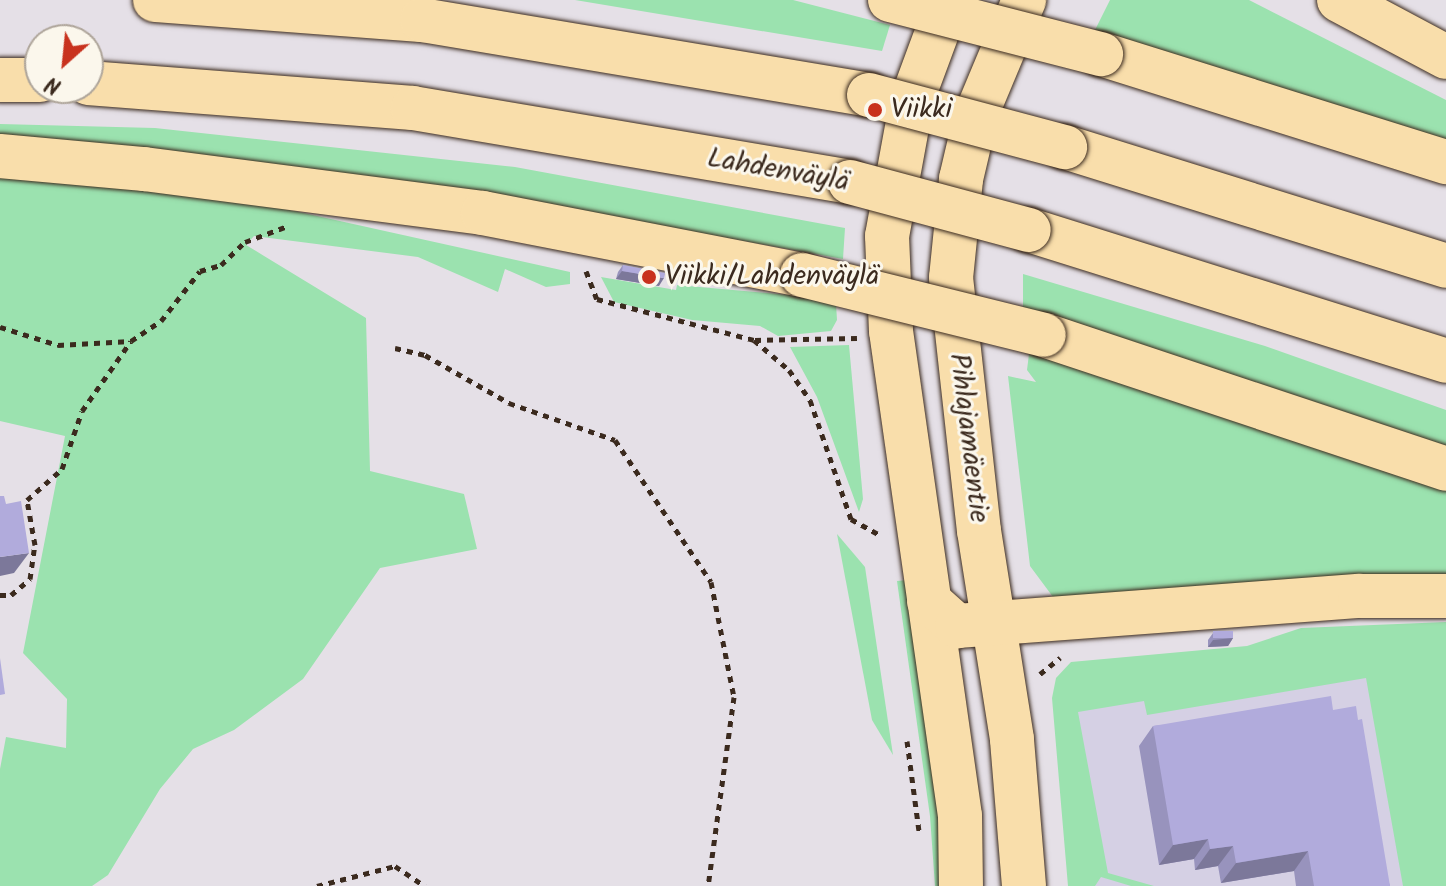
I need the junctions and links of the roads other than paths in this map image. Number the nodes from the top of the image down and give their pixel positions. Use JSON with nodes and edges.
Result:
{"nodes":[{"id":1,"x":155,"y":0,"type":"edge"},
{"id":2,"x":890,"y":0,"type":"edge"},
{"id":3,"x":949,"y":0,"type":"edge"},
{"id":4,"x":1024,"y":0,"type":"edge"},
{"id":5,"x":1339,"y":0,"type":"edge"},
{"id":6,"x":1446,"y":57,"type":"edge"},
{"id":7,"x":0,"y":80,"type":"edge"},
{"id":8,"x":24,"y":80,"type":"edge"},
{"id":9,"x":104,"y":84,"type":"edge"},
{"id":10,"x":0,"y":156,"type":"edge"},
{"id":11,"x":1446,"y":162,"type":"edge"},
{"id":12,"x":1446,"y":266,"type":"edge"},
{"id":13,"x":1446,"y":361,"type":"edge"},
{"id":14,"x":1446,"y":469,"type":"edge"},
{"id":15,"x":1446,"y":596,"type":"edge"},
{"id":16,"x":929,"y":601,"type":"junction"},
{"id":17,"x":995,"y":624,"type":"junction"},
{"id":18,"x":961,"y":886,"type":"edge"},
{"id":19,"x":1024,"y":886,"type":"edge"}],
"edges":[{"from":1,"to":12,"type":"main road","bridge":true},
{"from":2,"to":11,"type":"main road","bridge":true},
{"from":3,"to":16,"type":"main road"},
{"from":4,"to":17,"type":"main road","name":"Pihlajamäentie"},
{"from":5,"to":6,"type":"main road"},
{"from":7,"to":8,"type":"main road"},
{"from":9,"to":13,"type":"main road","name":"Lahdenväylä","bridge":true},
{"from":10,"to":14,"type":"main road","bridge":true},
{"from":15,"to":17,"type":"main road"},
{"from":16,"to":17,"type":"main road"},
{"from":16,"to":18,"type":"main road"},
{"from":17,"to":19,"type":"main road","name":"Pihlajamäentie"}]}
